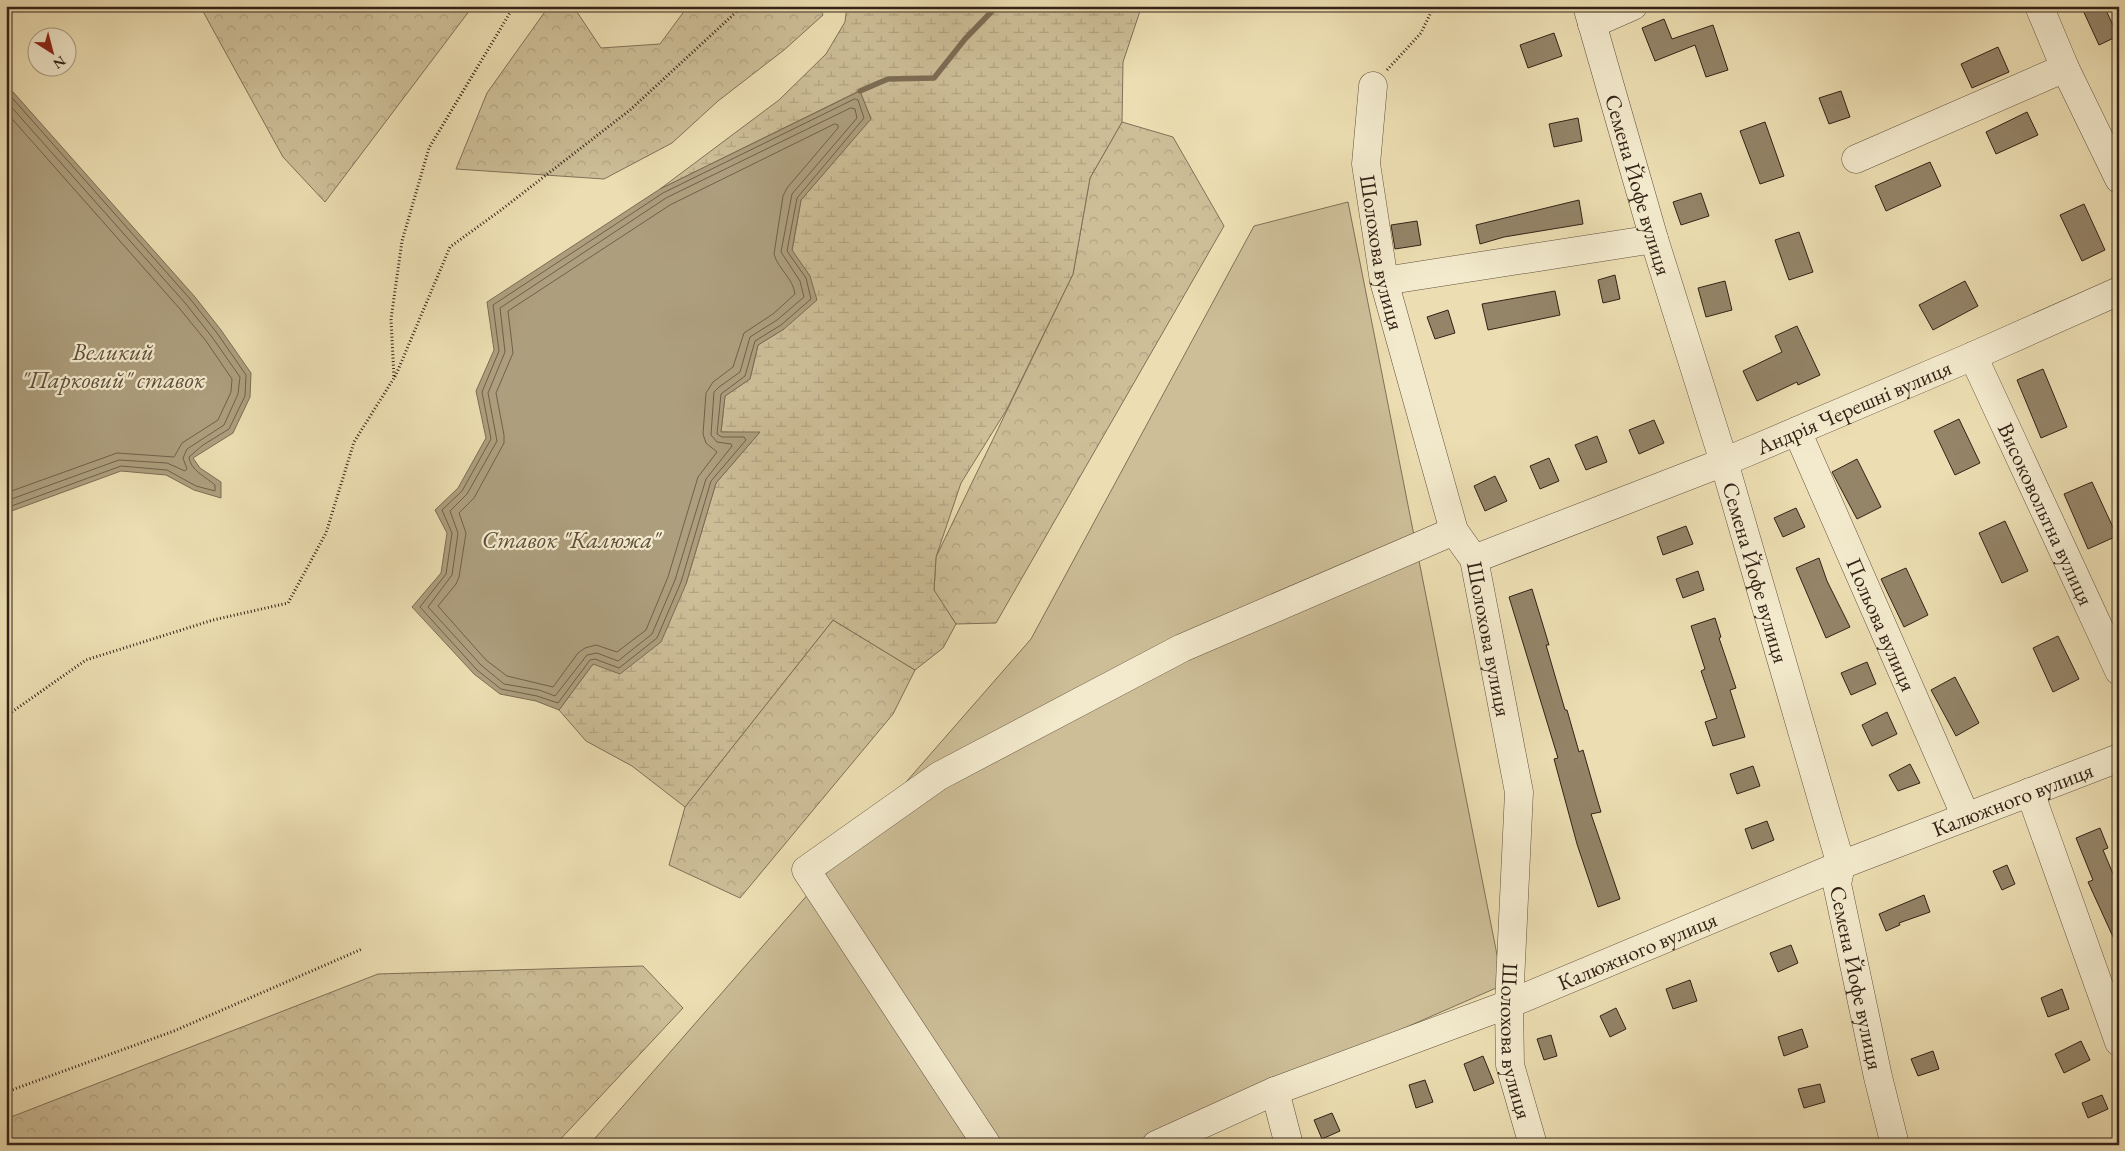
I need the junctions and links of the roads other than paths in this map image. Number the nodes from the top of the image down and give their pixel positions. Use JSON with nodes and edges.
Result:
{"nodes":[{"id":1,"x":1633,"y":6,"type":"edge"},
{"id":2,"x":2039,"y":6,"type":"edge"},
{"id":3,"x":1590,"y":15,"type":"edge"},
{"id":4,"x":2065,"y":68,"type":"junction"},
{"id":5,"x":1372,"y":86,"type":"road end"},
{"id":6,"x":1856,"y":159,"type":"dead end"},
{"id":7,"x":2119,"y":179,"type":"edge"},
{"id":8,"x":1654,"y":239,"type":"junction"},
{"id":9,"x":1384,"y":281,"type":"junction"},
{"id":10,"x":2119,"y":291,"type":"edge"},
{"id":11,"x":1973,"y":356,"type":"junction"},
{"id":12,"x":1797,"y":431,"type":"junction"},
{"id":13,"x":1724,"y":462,"type":"junction"},
{"id":14,"x":1454,"y":531,"type":"junction"},
{"id":15,"x":1474,"y":559,"type":"junction"},
{"id":16,"x":2119,"y":672,"type":"edge"},
{"id":17,"x":2119,"y":758,"type":"edge"},
{"id":18,"x":2030,"y":792,"type":"junction"},
{"id":19,"x":1966,"y":817,"type":"junction"},
{"id":20,"x":1841,"y":865,"type":"junction"},
{"id":21,"x":1508,"y":1004,"type":"junction"},
{"id":22,"x":2119,"y":1042,"type":"edge"},
{"id":23,"x":1275,"y":1091,"type":"junction"},
{"id":24,"x":987,"y":1145,"type":"edge"},
{"id":25,"x":1156,"y":1145,"type":"edge"},
{"id":26,"x":1289,"y":1145,"type":"edge"},
{"id":27,"x":1533,"y":1145,"type":"edge"},
{"id":28,"x":1895,"y":1145,"type":"edge"}],
"edges":[{"from":1,"to":3,"type":"street"},
{"from":2,"to":4,"type":"street"},
{"from":3,"to":8,"type":"street","name":"Семена Йофе вулиця"},
{"from":4,"to":6,"type":"street"},
{"from":4,"to":7,"type":"street"},
{"from":5,"to":9,"type":"street","name":"Шолохова вулиця"},
{"from":8,"to":9,"type":"street"},
{"from":8,"to":13,"type":"street","name":"Семена Йофе вулиця"},
{"from":9,"to":14,"type":"street","name":"Шолохова вулиця"},
{"from":10,"to":11,"type":"street","name":"Андрія Черешні вулиця"},
{"from":11,"to":12,"type":"street","name":"Андрія Черешні вулиця"},
{"from":11,"to":16,"type":"street","name":"Високовольтна вулиця"},
{"from":12,"to":13,"type":"street","name":"Андрія Черешні вулиця"},
{"from":12,"to":19,"type":"street","name":"Польова вулиця"},
{"from":13,"to":15,"type":"street","name":"Андрія Черешні вулиця"},
{"from":13,"to":20,"type":"street","name":"Семена Йофе вулиця"},
{"from":14,"to":15,"type":"street","name":"Шолохова вулиця"},
{"from":14,"to":24,"type":"street"},
{"from":15,"to":21,"type":"street","name":"Шолохова вулиця"},
{"from":17,"to":18,"type":"street","name":"Калюжного вулиця"},
{"from":18,"to":19,"type":"street","name":"Калюжного вулиця"},
{"from":18,"to":22,"type":"street"},
{"from":19,"to":20,"type":"street","name":"Калюжного вулиця"},
{"from":20,"to":21,"type":"street","name":"Калюжного вулиця"},
{"from":20,"to":28,"type":"street","name":"Семена Йофе вулиця"},
{"from":21,"to":23,"type":"street","name":"Калюжного вулиця"},
{"from":21,"to":27,"type":"street","name":"Шолохова вулиця"},
{"from":23,"to":25,"type":"street","name":"Калюжного вулиця"},
{"from":23,"to":26,"type":"street"}]}
